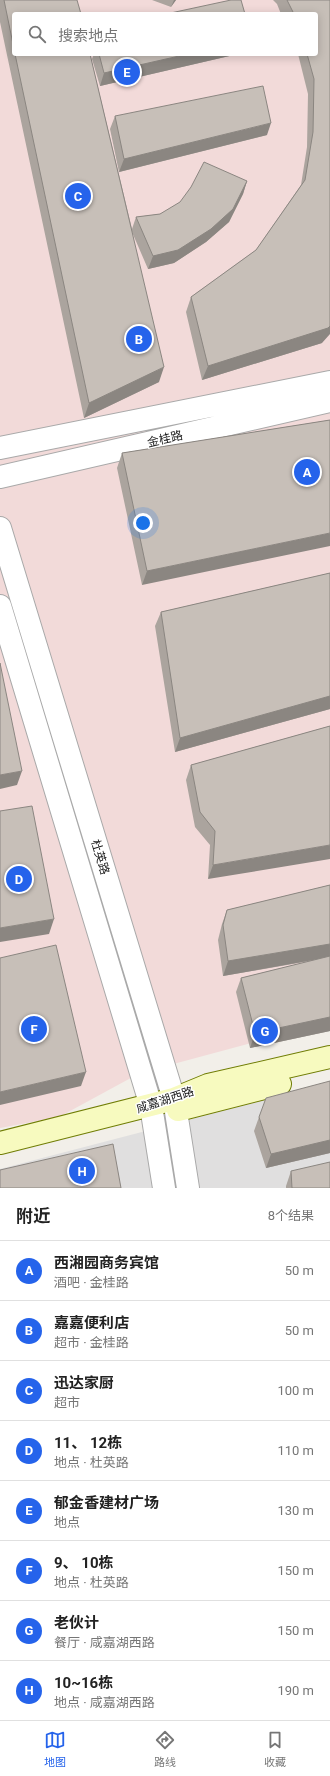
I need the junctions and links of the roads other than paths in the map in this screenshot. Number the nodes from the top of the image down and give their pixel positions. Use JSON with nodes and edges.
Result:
{"nodes":[{"id":1,"x":330,"y":382,"type":"edge"},
{"id":2,"x":330,"y":401,"type":"edge"},
{"id":3,"x":0,"y":448,"type":"edge"},
{"id":4,"x":0,"y":477,"type":"edge"},
{"id":5,"x":0,"y":528,"type":"edge"},
{"id":6,"x":0,"y":606,"type":"edge"},
{"id":7,"x":330,"y":1057,"type":"edge"},
{"id":8,"x":330,"y":1071,"type":"edge"},
{"id":9,"x":174,"y":1105,"type":"junction"},
{"id":10,"x":151,"y":1111,"type":"junction"},
{"id":11,"x":0,"y":1143,"type":"edge"},
{"id":12,"x":0,"y":1153,"type":"edge"},
{"id":13,"x":164,"y":1188,"type":"edge"},
{"id":14,"x":188,"y":1188,"type":"edge"}],
"edges":[{"from":1,"to":3,"type":"street","name":"金桂路"},
{"from":2,"to":4,"type":"street","name":"金桂路"},
{"from":5,"to":9,"type":"street","name":"杜英路"},
{"from":6,"to":10,"type":"street","name":"杜英路"},
{"from":7,"to":9,"type":"main road","name":"咸嘉湖西路"},
{"from":8,"to":9,"type":"main road","name":"咸嘉湖西路"},
{"from":9,"to":10,"type":"main road","name":"咸嘉湖西路"},
{"from":9,"to":14,"type":"street","name":"杜英路"},
{"from":10,"to":11,"type":"main road","name":"咸嘉湖西路"},
{"from":10,"to":12,"type":"main road","name":"咸嘉湖西路"},
{"from":10,"to":13,"type":"street","name":"杜英路"}]}
